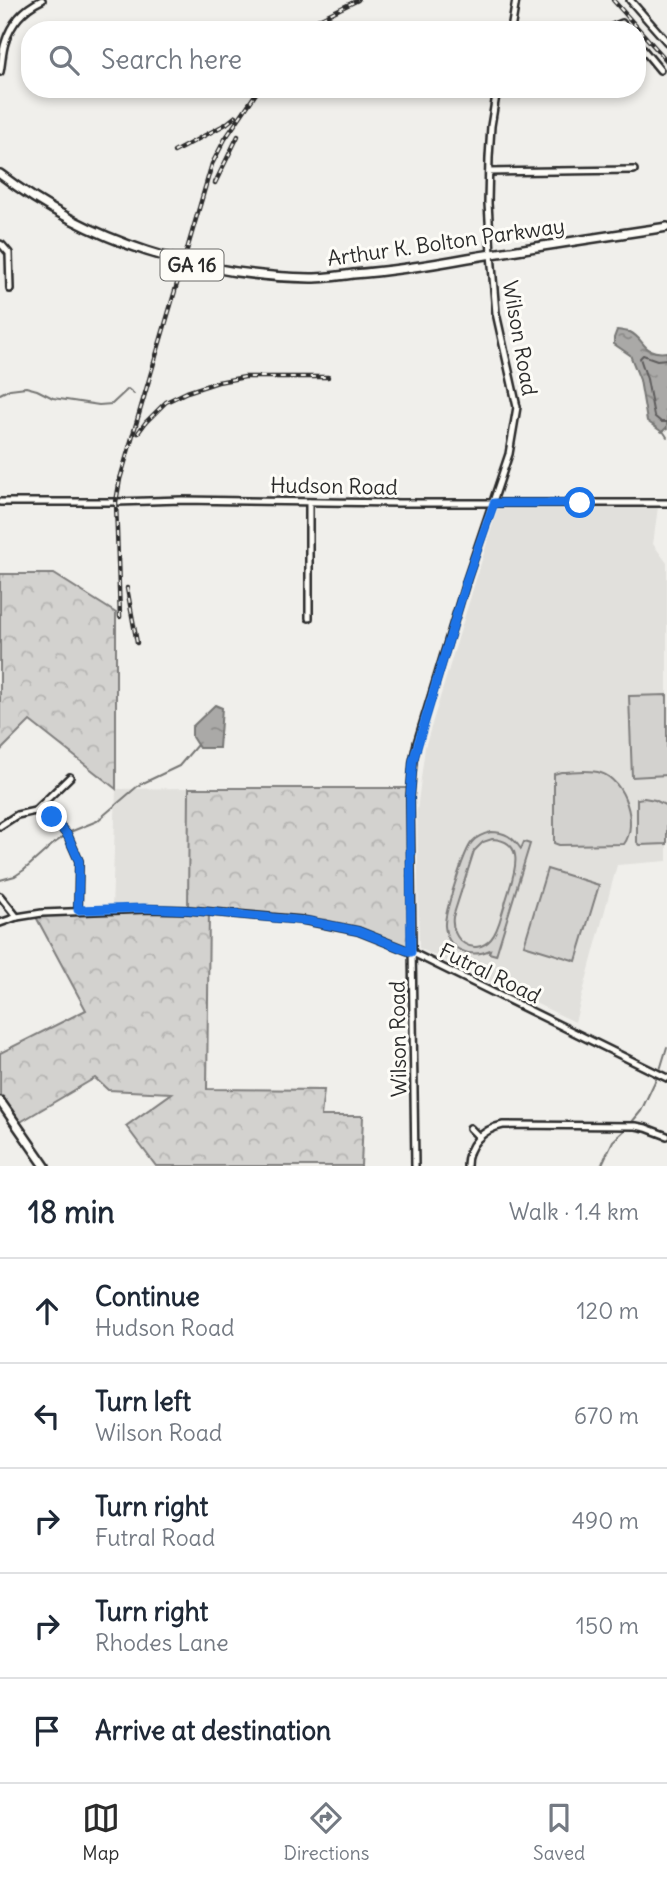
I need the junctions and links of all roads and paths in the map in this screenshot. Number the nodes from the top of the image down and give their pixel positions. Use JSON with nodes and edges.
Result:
{"nodes":[{"id":1,"x":22,"y":0,"type":"edge"},
{"id":2,"x":42,"y":0,"type":"edge"},
{"id":3,"x":516,"y":0,"type":"edge"},
{"id":4,"x":630,"y":0,"type":"edge"},
{"id":5,"x":27,"y":7,"type":"junction"},
{"id":6,"x":512,"y":21,"type":"edge"},
{"id":7,"x":667,"y":42,"type":"edge"},
{"id":8,"x":646,"y":53,"type":"edge"},
{"id":9,"x":660,"y":70,"type":"dead end"},
{"id":10,"x":0,"y":72,"type":"edge"},
{"id":11,"x":496,"y":98,"type":"edge"},
{"id":12,"x":634,"y":170,"type":"dead end"},
{"id":13,"x":489,"y":172,"type":"junction"},
{"id":14,"x":0,"y":174,"type":"edge"},
{"id":15,"x":667,"y":227,"type":"edge"},
{"id":16,"x":0,"y":244,"type":"edge"},
{"id":17,"x":491,"y":254,"type":"junction"},
{"id":18,"x":10,"y":289,"type":"dead end"},
{"id":19,"x":0,"y":502,"type":"edge"},
{"id":20,"x":309,"y":502,"type":"junction"},
{"id":21,"x":494,"y":503,"type":"junction"},
{"id":22,"x":667,"y":503,"type":"edge"},
{"id":23,"x":310,"y":618,"type":"dead end"},
{"id":24,"x":70,"y":777,"type":"dead end"},
{"id":25,"x":35,"y":811,"type":"junction"},
{"id":26,"x":0,"y":826,"type":"edge"},
{"id":27,"x":0,"y":896,"type":"edge"},
{"id":28,"x":78,"y":910,"type":"junction"},
{"id":29,"x":17,"y":917,"type":"junction"},
{"id":30,"x":0,"y":923,"type":"edge"},
{"id":31,"x":411,"y":952,"type":"junction"},
{"id":32,"x":667,"y":1078,"type":"edge"},
{"id":33,"x":0,"y":1101,"type":"edge"},
{"id":34,"x":470,"y":1128,"type":"dead end"},
{"id":35,"x":667,"y":1136,"type":"edge"},
{"id":36,"x":479,"y":1137,"type":"junction"},
{"id":37,"x":45,"y":1166,"type":"edge"},
{"id":38,"x":415,"y":1166,"type":"edge"},
{"id":39,"x":467,"y":1166,"type":"edge"}],
"edges":[{"from":1,"to":5,"type":"street"},
{"from":2,"to":5,"type":"street"},
{"from":3,"to":6,"type":"street"},
{"from":4,"to":7,"type":"street"},
{"from":5,"to":10,"type":"street"},
{"from":8,"to":9,"type":"street"},
{"from":11,"to":13,"type":"street","name":"Wilson Road"},
{"from":12,"to":13,"type":"street"},
{"from":13,"to":17,"type":"street","name":"Wilson Road"},
{"from":14,"to":17,"type":"main road","name":"Arthur K. Bolton Parkway","number":"GA 16"},
{"from":15,"to":17,"type":"main road","name":"Arthur K. Bolton Parkway","number":"GA 16"},
{"from":16,"to":18,"type":"street"},
{"from":17,"to":21,"type":"street","name":"Wilson Road"},
{"from":19,"to":20,"type":"street","name":"Hudson Road"},
{"from":20,"to":21,"type":"street","name":"Hudson Road"},
{"from":20,"to":23,"type":"street"},
{"from":21,"to":22,"type":"street","name":"Hudson Road"},
{"from":21,"to":31,"type":"street","name":"Wilson Road"},
{"from":24,"to":25,"type":"street"},
{"from":25,"to":26,"type":"street"},
{"from":25,"to":28,"type":"street"},
{"from":27,"to":29,"type":"street"},
{"from":28,"to":29,"type":"street","name":"Futral Road"},
{"from":28,"to":31,"type":"street","name":"Futral Road"},
{"from":29,"to":30,"type":"street","name":"Futral Road"},
{"from":31,"to":32,"type":"street","name":"Futral Road"},
{"from":31,"to":38,"type":"street","name":"Wilson Road"},
{"from":33,"to":37,"type":"main road"},
{"from":34,"to":36,"type":"street"},
{"from":35,"to":36,"type":"street"},
{"from":36,"to":39,"type":"street"}]}
